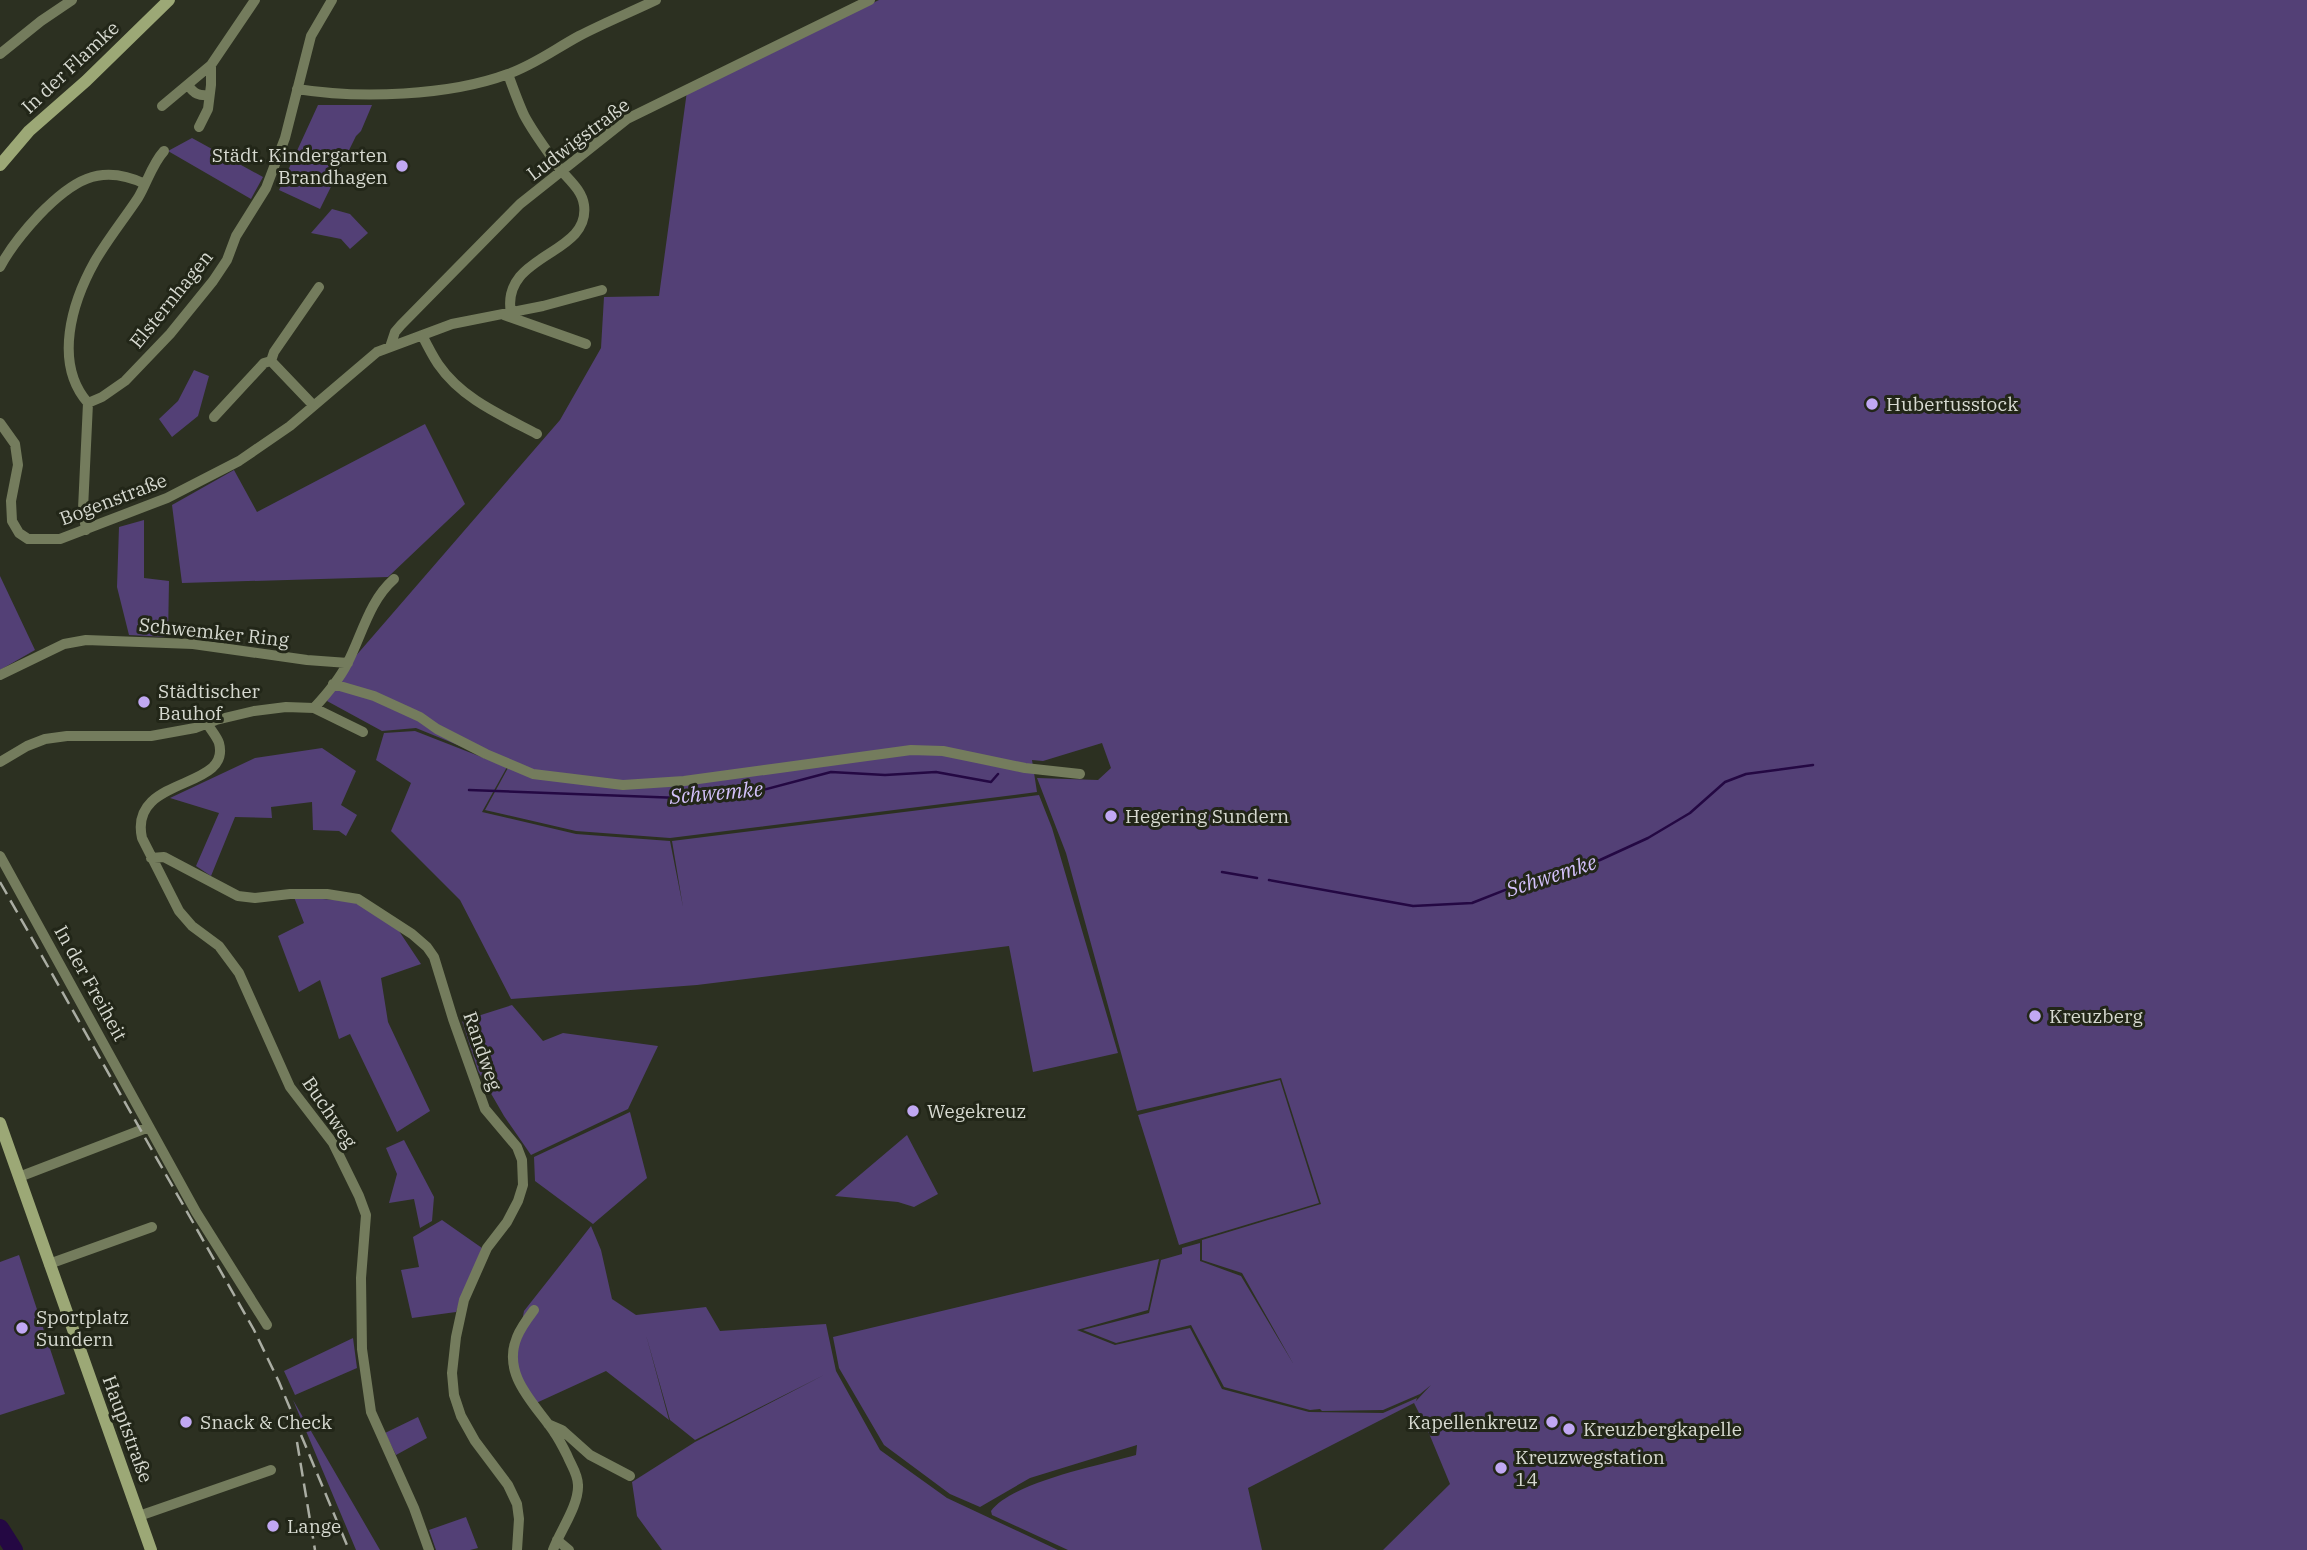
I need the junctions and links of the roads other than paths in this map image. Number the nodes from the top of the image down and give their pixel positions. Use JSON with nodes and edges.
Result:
{"nodes":[{"id":1,"x":71,"y":0,"type":"edge"},
{"id":2,"x":169,"y":0,"type":"edge"},
{"id":3,"x":255,"y":0,"type":"edge"},
{"id":4,"x":332,"y":0,"type":"edge"},
{"id":5,"x":656,"y":0,"type":"edge"},
{"id":6,"x":870,"y":0,"type":"edge"},
{"id":7,"x":0,"y":54,"type":"edge"},
{"id":8,"x":211,"y":65,"type":"junction"},
{"id":9,"x":508,"y":75,"type":"junction"},
{"id":10,"x":188,"y":85,"type":"junction"},
{"id":11,"x":297,"y":89,"type":"junction"},
{"id":12,"x":209,"y":94,"type":"junction"},
{"id":13,"x":162,"y":106,"type":"dead end"},
{"id":14,"x":199,"y":127,"type":"dead end"},
{"id":15,"x":164,"y":151,"type":"dead end"},
{"id":16,"x":0,"y":165,"type":"edge"},
{"id":17,"x":562,"y":172,"type":"junction"},
{"id":18,"x":145,"y":184,"type":"junction"},
{"id":19,"x":0,"y":267,"type":"edge"},
{"id":20,"x":319,"y":287,"type":"dead end"},
{"id":21,"x":601,"y":290,"type":"dead end"},
{"id":22,"x":507,"y":314,"type":"junction"},
{"id":23,"x":422,"y":335,"type":"junction"},
{"id":24,"x":586,"y":344,"type":"dead end"},
{"id":25,"x":390,"y":347,"type":"junction"},
{"id":26,"x":271,"y":361,"type":"junction"},
{"id":27,"x":88,"y":403,"type":"junction"},
{"id":28,"x":313,"y":405,"type":"junction"},
{"id":29,"x":214,"y":417,"type":"dead end"},
{"id":30,"x":0,"y":424,"type":"edge"},
{"id":31,"x":537,"y":434,"type":"dead end"},
{"id":32,"x":86,"y":530,"type":"junction"},
{"id":33,"x":394,"y":579,"type":"dead end"},
{"id":34,"x":348,"y":663,"type":"junction"},
{"id":35,"x":0,"y":675,"type":"edge"},
{"id":36,"x":333,"y":684,"type":"junction"},
{"id":37,"x":314,"y":708,"type":"junction"},
{"id":38,"x":208,"y":725,"type":"junction"},
{"id":39,"x":363,"y":732,"type":"dead end"},
{"id":40,"x":0,"y":762,"type":"edge"},
{"id":41,"x":1080,"y":774,"type":"dead end"},
{"id":42,"x":0,"y":856,"type":"edge"},
{"id":43,"x":151,"y":858,"type":"junction"},
{"id":44,"x":0,"y":1124,"type":"edge"},
{"id":45,"x":149,"y":1128,"type":"junction"},
{"id":46,"x":19,"y":1177,"type":"junction"},
{"id":47,"x":152,"y":1227,"type":"dead end"},
{"id":48,"x":49,"y":1264,"type":"junction"},
{"id":49,"x":534,"y":1310,"type":"dead end"},
{"id":50,"x":267,"y":1325,"type":"dead end"},
{"id":51,"x":548,"y":1423,"type":"junction"},
{"id":52,"x":271,"y":1470,"type":"dead end"},
{"id":53,"x":629,"y":1476,"type":"dead end"},
{"id":54,"x":139,"y":1516,"type":"junction"},
{"id":55,"x":555,"y":1545,"type":"edge"},
{"id":56,"x":151,"y":1550,"type":"edge"},
{"id":57,"x":429,"y":1550,"type":"edge"},
{"id":58,"x":517,"y":1550,"type":"edge"},
{"id":59,"x":569,"y":1550,"type":"edge"}],
"edges":[{"from":1,"to":7,"type":"street"},
{"from":2,"to":16,"type":"main road","name":"In der Flamke"},
{"from":3,"to":8,"type":"street"},
{"from":4,"to":11,"type":"street","name":"Elsternhagen"},
{"from":5,"to":9,"type":"street"},
{"from":6,"to":17,"type":"street","name":"Ludwigstraße"},
{"from":8,"to":10,"type":"street"},
{"from":8,"to":12,"type":"street"},
{"from":9,"to":11,"type":"street"},
{"from":9,"to":17,"type":"street"},
{"from":10,"to":12,"type":"street"},
{"from":10,"to":13,"type":"street"},
{"from":11,"to":27,"type":"street","name":"Elsternhagen"},
{"from":12,"to":14,"type":"street"},
{"from":15,"to":18,"type":"street"},
{"from":17,"to":22,"type":"street"},
{"from":17,"to":25,"type":"street","name":"Ludwigstraße"},
{"from":18,"to":19,"type":"street"},
{"from":18,"to":27,"type":"street"},
{"from":20,"to":26,"type":"street"},
{"from":21,"to":22,"type":"street","name":"Bogenstraße"},
{"from":22,"to":23,"type":"street","name":"Bogenstraße"},
{"from":22,"to":24,"type":"street","name":"Bogenstraße"},
{"from":23,"to":25,"type":"street","name":"Bogenstraße"},
{"from":23,"to":31,"type":"street"},
{"from":25,"to":28,"type":"street","name":"Bogenstraße"},
{"from":26,"to":28,"type":"street"},
{"from":26,"to":29,"type":"street"},
{"from":27,"to":32,"type":"street"},
{"from":28,"to":32,"type":"street","name":"Bogenstraße"},
{"from":30,"to":32,"type":"street","name":"Bogenstraße"},
{"from":33,"to":34,"type":"street"},
{"from":34,"to":35,"type":"street","name":"Schwemker Ring"},
{"from":34,"to":36,"type":"street"},
{"from":36,"to":37,"type":"street"},
{"from":36,"to":41,"type":"street"},
{"from":37,"to":38,"type":"street"},
{"from":37,"to":39,"type":"street"},
{"from":38,"to":40,"type":"street"},
{"from":38,"to":43,"type":"street","name":"Buchweg"},
{"from":42,"to":45,"type":"street","name":"In der Freiheit"},
{"from":43,"to":57,"type":"street","name":"Buchweg"},
{"from":43,"to":58,"type":"street","name":"Randweg"},
{"from":44,"to":46,"type":"main road","name":"Hauptstraße"},
{"from":45,"to":46,"type":"street"},
{"from":45,"to":50,"type":"street","name":"In der Freiheit"},
{"from":46,"to":48,"type":"main road","name":"Hauptstraße"},
{"from":47,"to":48,"type":"street"},
{"from":48,"to":54,"type":"main road","name":"Hauptstraße"},
{"from":49,"to":51,"type":"street"},
{"from":51,"to":53,"type":"street"},
{"from":51,"to":55,"type":"street"},
{"from":52,"to":54,"type":"street"},
{"from":54,"to":56,"type":"main road","name":"Hauptstraße"},
{"from":55,"to":59,"type":"street"}]}
